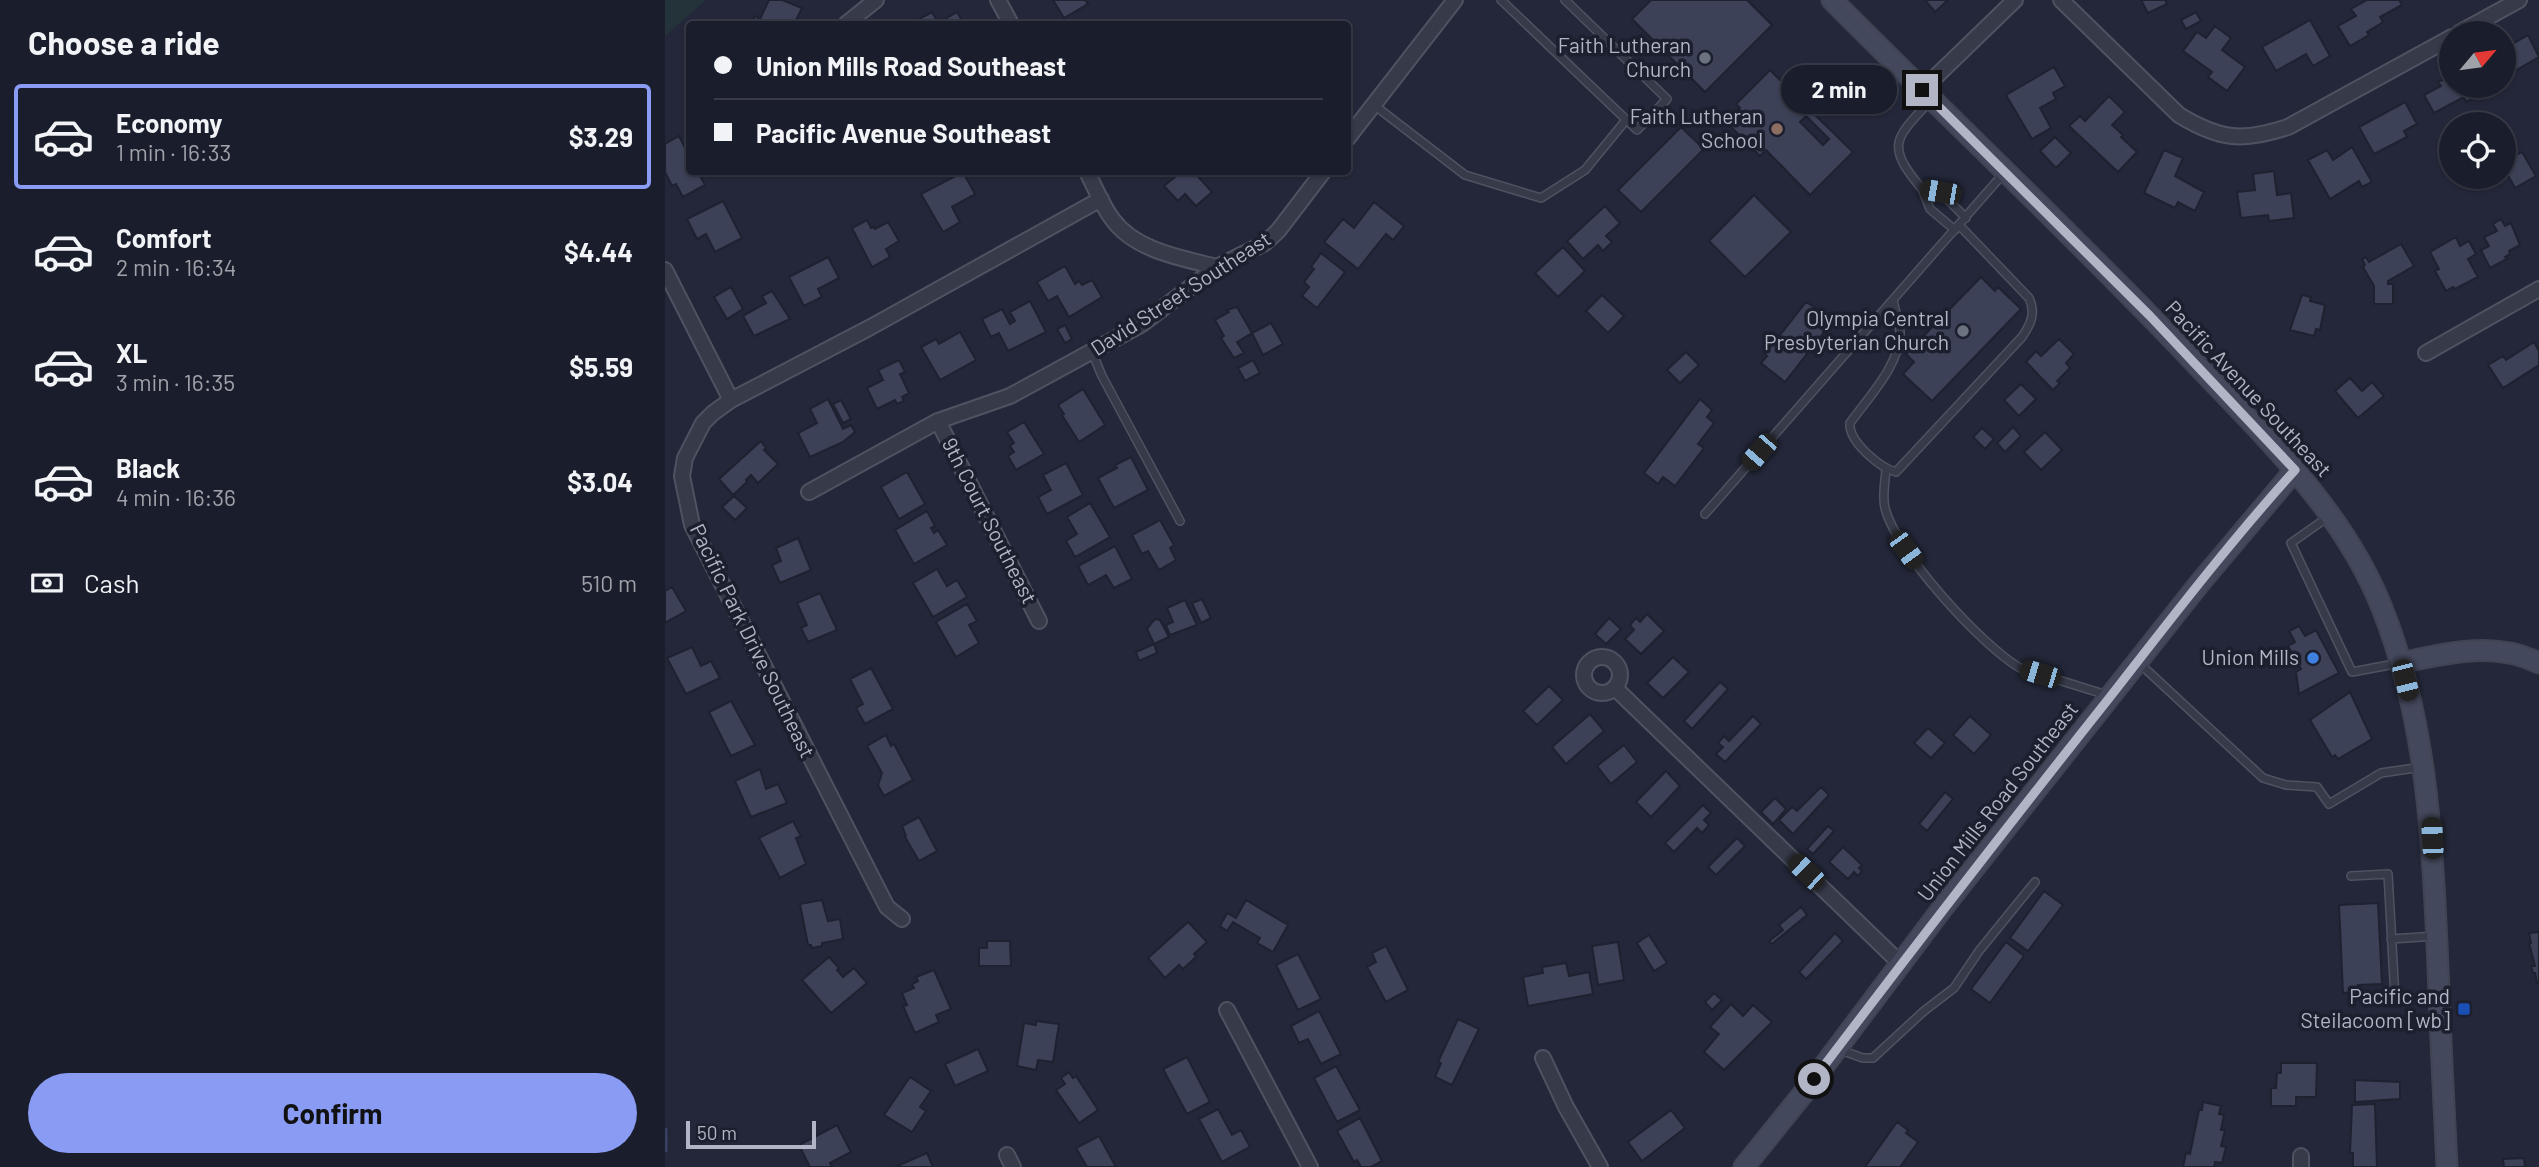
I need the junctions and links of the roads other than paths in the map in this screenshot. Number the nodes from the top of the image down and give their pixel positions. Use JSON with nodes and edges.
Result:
{"nodes":[{"id":1,"x":876,"y":0,"type":"edge"},
{"id":2,"x":998,"y":0,"type":"edge"},
{"id":3,"x":1455,"y":0,"type":"edge"},
{"id":4,"x":1514,"y":0,"type":"edge"},
{"id":5,"x":1565,"y":0,"type":"edge"},
{"id":6,"x":1832,"y":0,"type":"edge"},
{"id":7,"x":2015,"y":0,"type":"edge"},
{"id":8,"x":2061,"y":0,"type":"edge"},
{"id":9,"x":2519,"y":0,"type":"edge"},
{"id":10,"x":1503,"y":2,"type":"edge"},
{"id":11,"x":850,"y":21,"type":"edge"},
{"id":12,"x":1009,"y":21,"type":"edge"},
{"id":13,"x":2481,"y":21,"type":"edge"},
{"id":14,"x":2439,"y":44,"type":"edge"},
{"id":15,"x":1926,"y":95,"type":"junction"},
{"id":16,"x":1374,"y":105,"type":"junction"},
{"id":17,"x":1626,"y":120,"type":"junction"},
{"id":18,"x":1351,"y":134,"type":"edge"},
{"id":19,"x":2005,"y":173,"type":"junction"},
{"id":20,"x":1088,"y":175,"type":"edge"},
{"id":21,"x":1321,"y":175,"type":"edge"},
{"id":22,"x":1922,"y":189,"type":"junction"},
{"id":23,"x":1101,"y":200,"type":"junction"},
{"id":24,"x":1966,"y":218,"type":"junction"},
{"id":25,"x":1957,"y":228,"type":"junction"},
{"id":26,"x":1217,"y":267,"type":"junction"},
{"id":27,"x":665,"y":270,"type":"edge"},
{"id":28,"x":2539,"y":289,"type":"edge"},
{"id":29,"x":1893,"y":300,"type":"junction"},
{"id":30,"x":1092,"y":352,"type":"junction"},
{"id":31,"x":2426,"y":353,"type":"dead end"},
{"id":32,"x":731,"y":400,"type":"junction"},
{"id":33,"x":938,"y":421,"type":"junction"},
{"id":34,"x":1886,"y":470,"type":"junction"},
{"id":35,"x":2295,"y":470,"type":"junction"},
{"id":36,"x":809,"y":492,"type":"dead end"},
{"id":37,"x":1705,"y":513,"type":"dead end"},
{"id":38,"x":2331,"y":515,"type":"junction"},
{"id":39,"x":1180,"y":521,"type":"dead end"},
{"id":40,"x":1039,"y":621,"type":"dead end"},
{"id":41,"x":2138,"y":661,"type":"junction"},
{"id":42,"x":2401,"y":663,"type":"junction"},
{"id":43,"x":2539,"y":663,"type":"edge"},
{"id":44,"x":1616,"y":689,"type":"dead end"},
{"id":45,"x":2110,"y":696,"type":"junction"},
{"id":46,"x":2423,"y":766,"type":"junction"},
{"id":47,"x":2351,"y":876,"type":"dead end"},
{"id":48,"x":2035,"y":882,"type":"dead end"},
{"id":49,"x":902,"y":919,"type":"dead end"},
{"id":50,"x":2437,"y":936,"type":"junction"},
{"id":51,"x":2391,"y":939,"type":"junction"},
{"id":52,"x":1901,"y":964,"type":"junction"},
{"id":53,"x":2395,"y":998,"type":"dead end"},
{"id":54,"x":1227,"y":1010,"type":"dead end"},
{"id":55,"x":1836,"y":1049,"type":"junction"},
{"id":56,"x":1543,"y":1058,"type":"dead end"},
{"id":57,"x":1310,"y":1167,"type":"edge"},
{"id":58,"x":1600,"y":1167,"type":"edge"},
{"id":59,"x":1744,"y":1167,"type":"edge"},
{"id":60,"x":2447,"y":1167,"type":"edge"}],
"edges":[{"from":1,"to":11,"type":"street"},
{"from":2,"to":12,"type":"street"},
{"from":3,"to":16,"type":"street"},
{"from":4,"to":10,"type":"lane"},
{"from":5,"to":17,"type":"lane"},
{"from":6,"to":15,"type":"main road","name":"Pacific Avenue Southeast"},
{"from":7,"to":15,"type":"street"},
{"from":8,"to":14,"type":"street"},
{"from":9,"to":13,"type":"street"},
{"from":10,"to":17,"type":"lane"},
{"from":15,"to":19,"type":"main road","name":"Pacific Avenue Southeast"},
{"from":15,"to":22,"type":"lane"},
{"from":16,"to":17,"type":"lane"},
{"from":16,"to":18,"type":"street"},
{"from":19,"to":24,"type":"lane"},
{"from":19,"to":35,"type":"main road","name":"Pacific Avenue Southeast"},
{"from":20,"to":23,"type":"street"},
{"from":21,"to":26,"type":"street","name":"David Street Southeast"},
{"from":22,"to":24,"type":"lane"},
{"from":22,"to":25,"type":"lane"},
{"from":23,"to":26,"type":"street"},
{"from":23,"to":32,"type":"street","name":"Pacific Park Drive Southeast"},
{"from":24,"to":25,"type":"lane"},
{"from":25,"to":29,"type":"lane"},
{"from":25,"to":34,"type":"lane"},
{"from":26,"to":30,"type":"street","name":"David Street Southeast"},
{"from":27,"to":32,"type":"street"},
{"from":28,"to":31,"type":"street"},
{"from":29,"to":34,"type":"lane"},
{"from":29,"to":37,"type":"lane"},
{"from":30,"to":33,"type":"street","name":"David Street Southeast"},
{"from":30,"to":39,"type":"lane"},
{"from":32,"to":49,"type":"street","name":"Pacific Park Drive Southeast"},
{"from":33,"to":36,"type":"street","name":"David Street Southeast"},
{"from":33,"to":40,"type":"street","name":"9th Court Southeast"},
{"from":34,"to":45,"type":"lane"},
{"from":35,"to":38,"type":"main road","name":"Pacific Avenue Southeast"},
{"from":35,"to":41,"type":"main road","name":"Union Mills Road Southeast"},
{"from":38,"to":42,"type":"main road","name":"Pacific Avenue Southeast"},
{"from":38,"to":42,"type":"lane"},
{"from":41,"to":45,"type":"main road","name":"Union Mills Road Southeast"},
{"from":41,"to":46,"type":"lane"},
{"from":42,"to":43,"type":"main road"},
{"from":42,"to":46,"type":"main road","name":"Pacific Avenue Southeast"},
{"from":44,"to":52,"type":"street"},
{"from":45,"to":52,"type":"main road","name":"Union Mills Road Southeast"},
{"from":46,"to":50,"type":"main road","name":"Pacific Avenue Southeast"},
{"from":47,"to":51,"type":"lane"},
{"from":48,"to":55,"type":"lane"},
{"from":50,"to":51,"type":"lane"},
{"from":50,"to":60,"type":"main road","name":"Pacific Avenue Southeast"},
{"from":51,"to":53,"type":"lane"},
{"from":52,"to":55,"type":"main road","name":"Union Mills Road Southeast"},
{"from":54,"to":57,"type":"street"},
{"from":55,"to":59,"type":"main road","name":"Union Mills Road Southeast"},
{"from":56,"to":58,"type":"street"}]}
